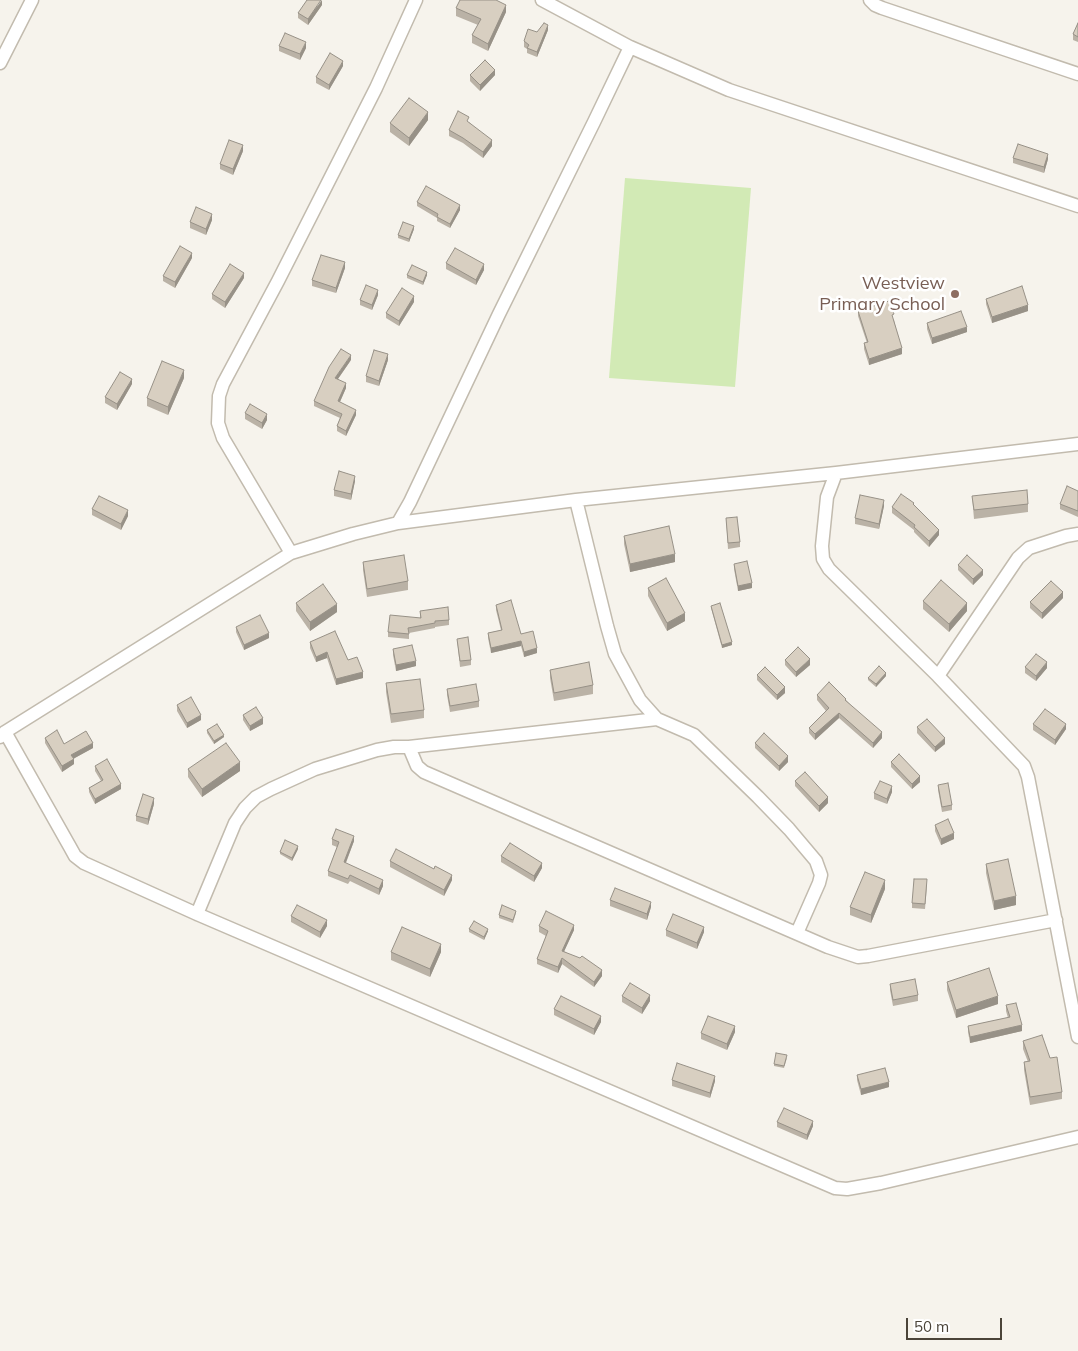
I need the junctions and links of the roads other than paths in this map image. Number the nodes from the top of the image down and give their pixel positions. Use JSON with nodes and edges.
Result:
{"nodes":[{"id":1,"x":32,"y":0,"type":"edge"},
{"id":2,"x":416,"y":0,"type":"edge"},
{"id":3,"x":542,"y":0,"type":"edge"},
{"id":4,"x":870,"y":0,"type":"edge"},
{"id":5,"x":630,"y":47,"type":"junction"},
{"id":6,"x":0,"y":63,"type":"edge"},
{"id":7,"x":1078,"y":74,"type":"edge"},
{"id":8,"x":1078,"y":206,"type":"edge"},
{"id":9,"x":1078,"y":444,"type":"edge"},
{"id":10,"x":836,"y":473,"type":"junction"},
{"id":11,"x":576,"y":500,"type":"junction"},
{"id":12,"x":398,"y":523,"type":"junction"},
{"id":13,"x":1078,"y":534,"type":"edge"},
{"id":14,"x":291,"y":553,"type":"junction"},
{"id":15,"x":938,"y":676,"type":"junction"},
{"id":16,"x":657,"y":719,"type":"junction"},
{"id":17,"x":3,"y":735,"type":"edge"},
{"id":18,"x":409,"y":747,"type":"junction"},
{"id":19,"x":197,"y":914,"type":"junction"},
{"id":20,"x":1056,"y":920,"type":"junction"},
{"id":21,"x":797,"y":933,"type":"junction"},
{"id":22,"x":1078,"y":1037,"type":"edge"},
{"id":23,"x":1078,"y":1137,"type":"edge"}],
"edges":[{"from":1,"to":6,"type":"street"},
{"from":2,"to":14,"type":"street"},
{"from":3,"to":5,"type":"street"},
{"from":4,"to":7,"type":"street"},
{"from":5,"to":8,"type":"street"},
{"from":5,"to":12,"type":"street"},
{"from":9,"to":10,"type":"street"},
{"from":10,"to":11,"type":"street"},
{"from":10,"to":15,"type":"street"},
{"from":11,"to":12,"type":"street"},
{"from":11,"to":16,"type":"street"},
{"from":12,"to":14,"type":"street"},
{"from":13,"to":15,"type":"street"},
{"from":14,"to":17,"type":"street"},
{"from":15,"to":20,"type":"street"},
{"from":16,"to":18,"type":"street"},
{"from":16,"to":21,"type":"street"},
{"from":17,"to":19,"type":"street"},
{"from":18,"to":19,"type":"street"},
{"from":18,"to":21,"type":"street"},
{"from":19,"to":23,"type":"street"},
{"from":20,"to":21,"type":"street"},
{"from":20,"to":22,"type":"street"}]}
